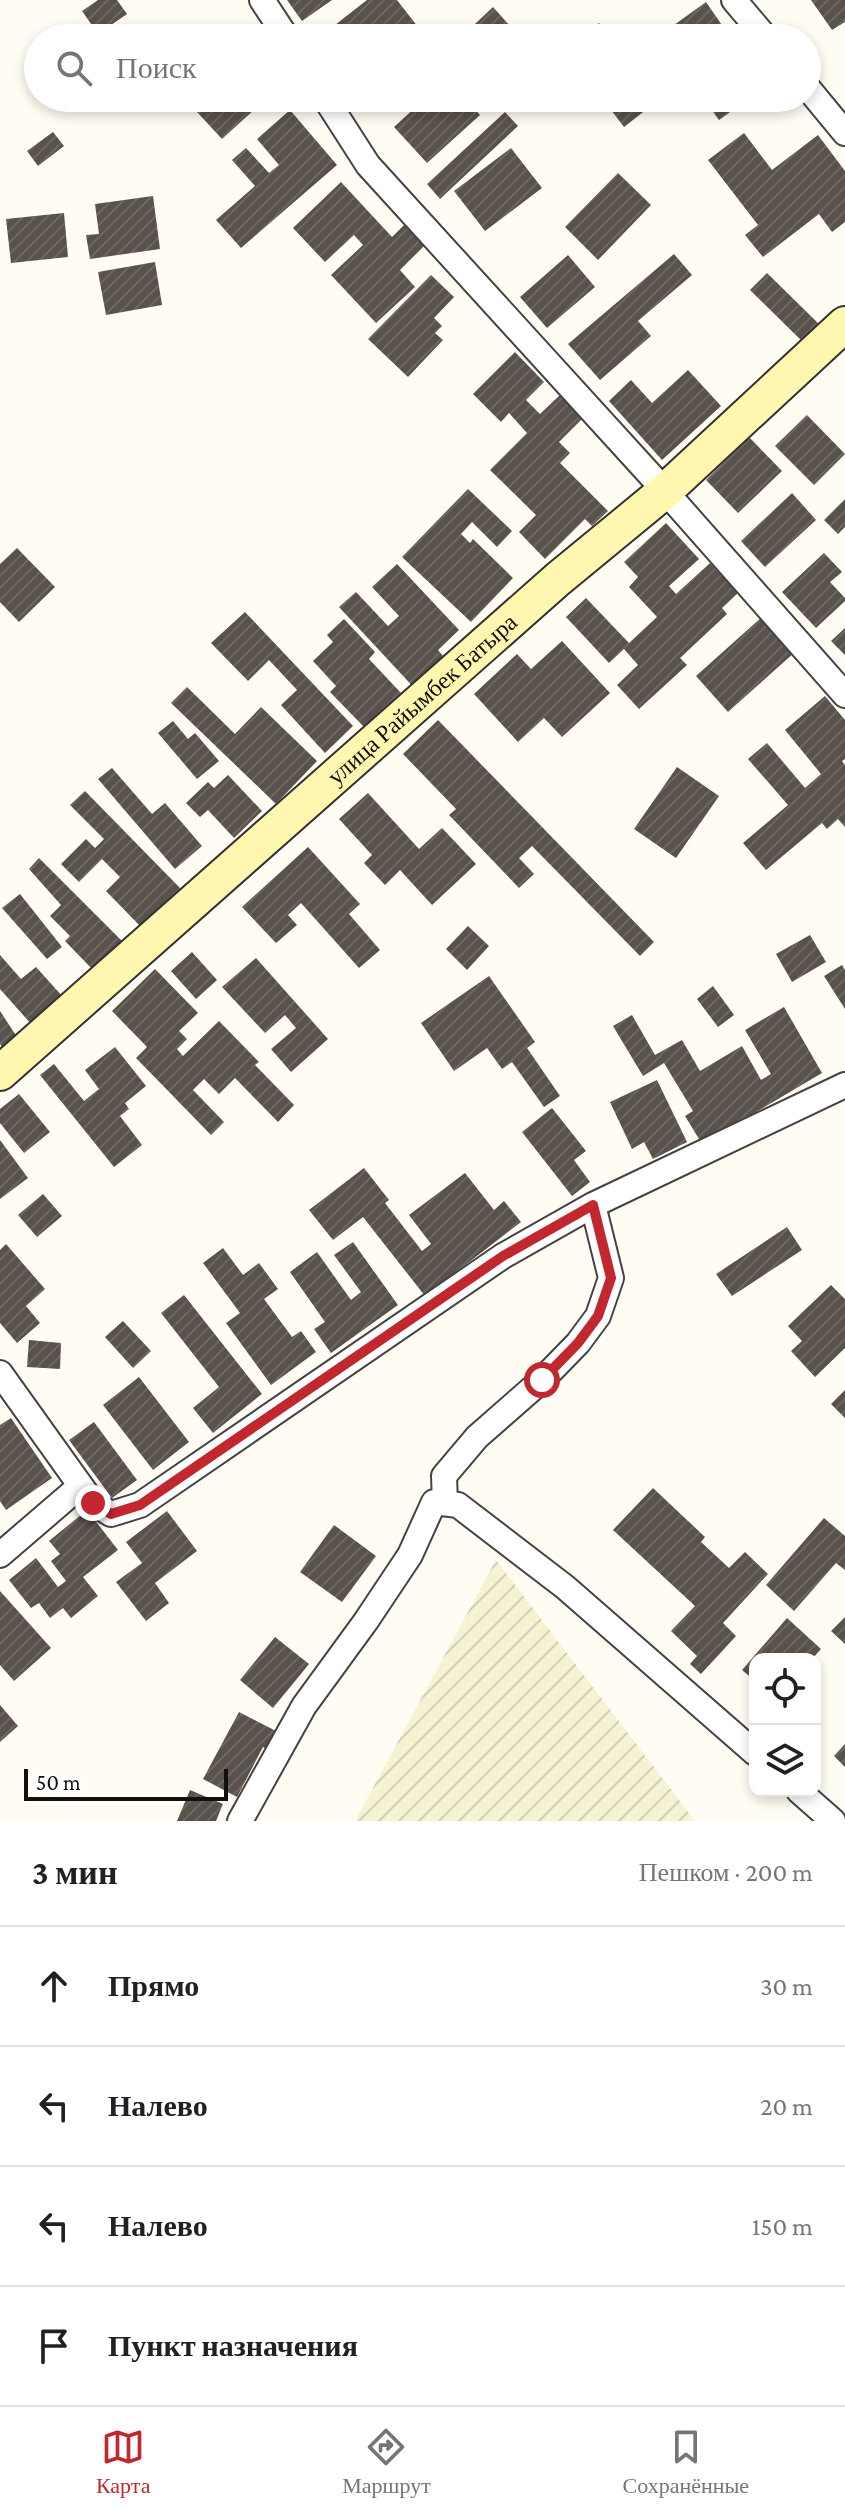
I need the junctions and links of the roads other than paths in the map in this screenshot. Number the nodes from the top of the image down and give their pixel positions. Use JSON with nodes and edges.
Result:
{"nodes":[{"id":1,"x":262,"y":0,"type":"edge"},
{"id":2,"x":734,"y":0,"type":"edge"},
{"id":3,"x":278,"y":24,"type":"edge"},
{"id":4,"x":754,"y":24,"type":"edge"},
{"id":5,"x":821,"y":104,"type":"edge"},
{"id":6,"x":334,"y":112,"type":"edge"},
{"id":7,"x":845,"y":133,"type":"edge"},
{"id":8,"x":845,"y":324,"type":"edge"},
{"id":9,"x":665,"y":491,"type":"junction"},
{"id":10,"x":845,"y":695,"type":"edge"},
{"id":11,"x":0,"y":1073,"type":"edge"},
{"id":12,"x":845,"y":1085,"type":"edge"},
{"id":13,"x":593,"y":1205,"type":"junction"},
{"id":14,"x":0,"y":1373,"type":"edge"},
{"id":15,"x":79,"y":1487,"type":"junction"},
{"id":16,"x":445,"y":1503,"type":"junction"},
{"id":17,"x":0,"y":1555,"type":"edge"},
{"id":18,"x":749,"y":1748,"type":"edge"},
{"id":19,"x":806,"y":1797,"type":"edge"},
{"id":20,"x":240,"y":1821,"type":"edge"},
{"id":21,"x":833,"y":1821,"type":"edge"}],
"edges":[{"from":1,"to":3,"type":"street"},
{"from":2,"to":4,"type":"street"},
{"from":5,"to":7,"type":"street"},
{"from":6,"to":9,"type":"street"},
{"from":8,"to":9,"type":"street","name":"улица Райымбек Батыра"},
{"from":9,"to":10,"type":"street"},
{"from":9,"to":11,"type":"street","name":"улица Райымбек Батыра"},
{"from":12,"to":13,"type":"street"},
{"from":13,"to":15,"type":"street"},
{"from":13,"to":16,"type":"street"},
{"from":14,"to":15,"type":"street"},
{"from":15,"to":17,"type":"street"},
{"from":16,"to":18,"type":"street"},
{"from":16,"to":20,"type":"street"},
{"from":19,"to":21,"type":"street"}]}
